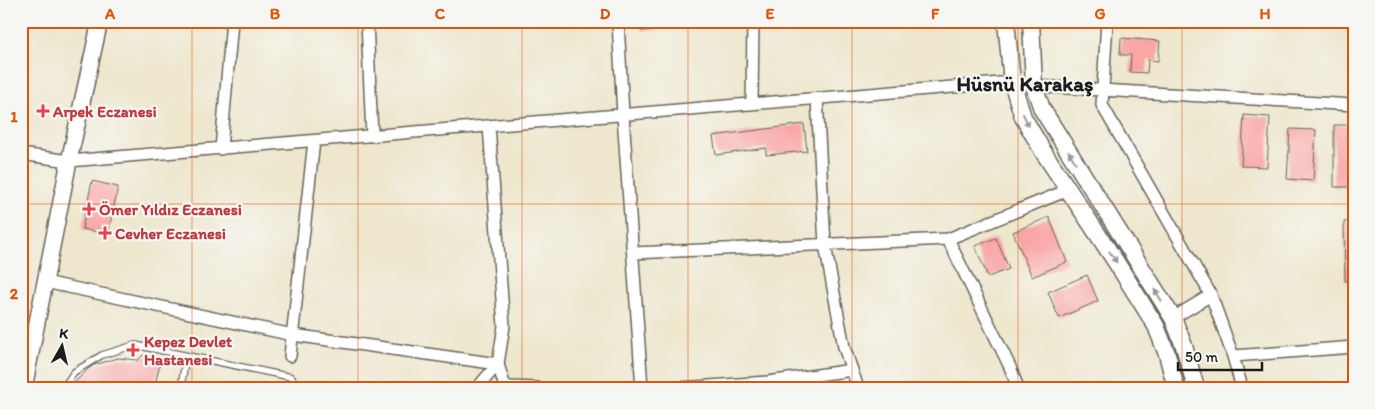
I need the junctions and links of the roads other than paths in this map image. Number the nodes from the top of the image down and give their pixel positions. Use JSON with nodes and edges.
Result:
{"nodes":[{"id":1,"x":100,"y":21,"type":"edge"},
{"id":2,"x":232,"y":21,"type":"edge"},
{"id":3,"x":367,"y":21,"type":"edge"},
{"id":4,"x":618,"y":21,"type":"edge"},
{"id":5,"x":753,"y":21,"type":"edge"},
{"id":6,"x":1006,"y":21,"type":"edge"},
{"id":7,"x":1031,"y":21,"type":"edge"},
{"id":8,"x":1107,"y":21,"type":"edge"},
{"id":9,"x":1012,"y":82,"type":"junction"},
{"id":10,"x":1034,"y":86,"type":"junction"},
{"id":11,"x":1103,"y":89,"type":"junction"},
{"id":12,"x":817,"y":98,"type":"junction"},
{"id":13,"x":752,"y":104,"type":"junction"},
{"id":14,"x":1354,"y":105,"type":"edge"},
{"id":15,"x":623,"y":115,"type":"junction"},
{"id":16,"x":489,"y":126,"type":"junction"},
{"id":17,"x":372,"y":136,"type":"junction"},
{"id":18,"x":314,"y":141,"type":"junction"},
{"id":19,"x":221,"y":148,"type":"junction"},
{"id":20,"x":21,"y":154,"type":"edge"},
{"id":21,"x":69,"y":161,"type":"junction"},
{"id":22,"x":1068,"y":190,"type":"junction"},
{"id":23,"x":948,"y":239,"type":"junction"},
{"id":24,"x":825,"y":245,"type":"junction"},
{"id":25,"x":633,"y":253,"type":"junction"},
{"id":26,"x":45,"y":282,"type":"junction"},
{"id":27,"x":1211,"y":295,"type":"junction"},
{"id":28,"x":1173,"y":318,"type":"junction"},
{"id":29,"x":293,"y":335,"type":"junction"},
{"id":30,"x":1354,"y":348,"type":"edge"},
{"id":31,"x":25,"y":356,"type":"edge"},
{"id":32,"x":186,"y":356,"type":"junction"},
{"id":33,"x":290,"y":356,"type":"dead end"},
{"id":34,"x":1233,"y":356,"type":"junction"},
{"id":35,"x":498,"y":364,"type":"junction"},
{"id":36,"x":852,"y":370,"type":"junction"},
{"id":37,"x":768,"y":385,"type":"edge"},
{"id":38,"x":24,"y":388,"type":"edge"},
{"id":39,"x":63,"y":388,"type":"edge"},
{"id":40,"x":181,"y":388,"type":"edge"},
{"id":41,"x":298,"y":388,"type":"edge"},
{"id":42,"x":477,"y":388,"type":"edge"},
{"id":43,"x":537,"y":388,"type":"edge"},
{"id":44,"x":642,"y":388,"type":"edge"},
{"id":45,"x":679,"y":388,"type":"edge"},
{"id":46,"x":858,"y":388,"type":"edge"},
{"id":47,"x":1018,"y":388,"type":"edge"},
{"id":48,"x":1176,"y":388,"type":"edge"},
{"id":49,"x":1196,"y":388,"type":"edge"},
{"id":50,"x":1242,"y":388,"type":"edge"}],
"edges":[{"from":1,"to":21,"type":"street"},
{"from":2,"to":19,"type":"street"},
{"from":3,"to":17,"type":"street"},
{"from":4,"to":15,"type":"street"},
{"from":5,"to":13,"type":"street"},
{"from":6,"to":9,"type":"main road"},
{"from":7,"to":10,"type":"main road"},
{"from":8,"to":11,"type":"street"},
{"from":9,"to":12,"type":"street"},
{"from":9,"to":22,"type":"main road","one_way":true},
{"from":10,"to":11,"type":"street"},
{"from":28,"to":10,"type":"main road","one_way":true},
{"from":11,"to":14,"type":"street"},
{"from":11,"to":27,"type":"street"},
{"from":12,"to":13,"type":"street"},
{"from":12,"to":24,"type":"street"},
{"from":13,"to":15,"type":"street"},
{"from":15,"to":16,"type":"street"},
{"from":15,"to":25,"type":"street"},
{"from":16,"to":17,"type":"street"},
{"from":16,"to":35,"type":"street"},
{"from":17,"to":18,"type":"street"},
{"from":18,"to":19,"type":"street"},
{"from":18,"to":29,"type":"street"},
{"from":19,"to":21,"type":"street"},
{"from":20,"to":21,"type":"street"},
{"from":21,"to":26,"type":"street"},
{"from":22,"to":23,"type":"street"},
{"from":22,"to":48,"type":"main road","one_way":true},
{"from":23,"to":24,"type":"street"},
{"from":23,"to":47,"type":"street"},
{"from":24,"to":25,"type":"street"},
{"from":24,"to":36,"type":"street"},
{"from":25,"to":44,"type":"street"},
{"from":26,"to":29,"type":"street"},
{"from":26,"to":31,"type":"street"},
{"from":27,"to":28,"type":"street"},
{"from":27,"to":34,"type":"street"},
{"from":28,"to":49,"type":"main road"},
{"from":29,"to":33,"type":"street"},
{"from":29,"to":35,"type":"street"},
{"from":30,"to":34,"type":"street"},
{"from":31,"to":38,"type":"street"},
{"from":32,"to":39,"type":"lane"},
{"from":32,"to":40,"type":"lane"},
{"from":32,"to":41,"type":"lane"},
{"from":34,"to":50,"type":"street"},
{"from":35,"to":42,"type":"street"},
{"from":35,"to":43,"type":"street"},
{"from":36,"to":37,"type":"street"},
{"from":36,"to":46,"type":"street"},
{"from":37,"to":45,"type":"street"}]}
